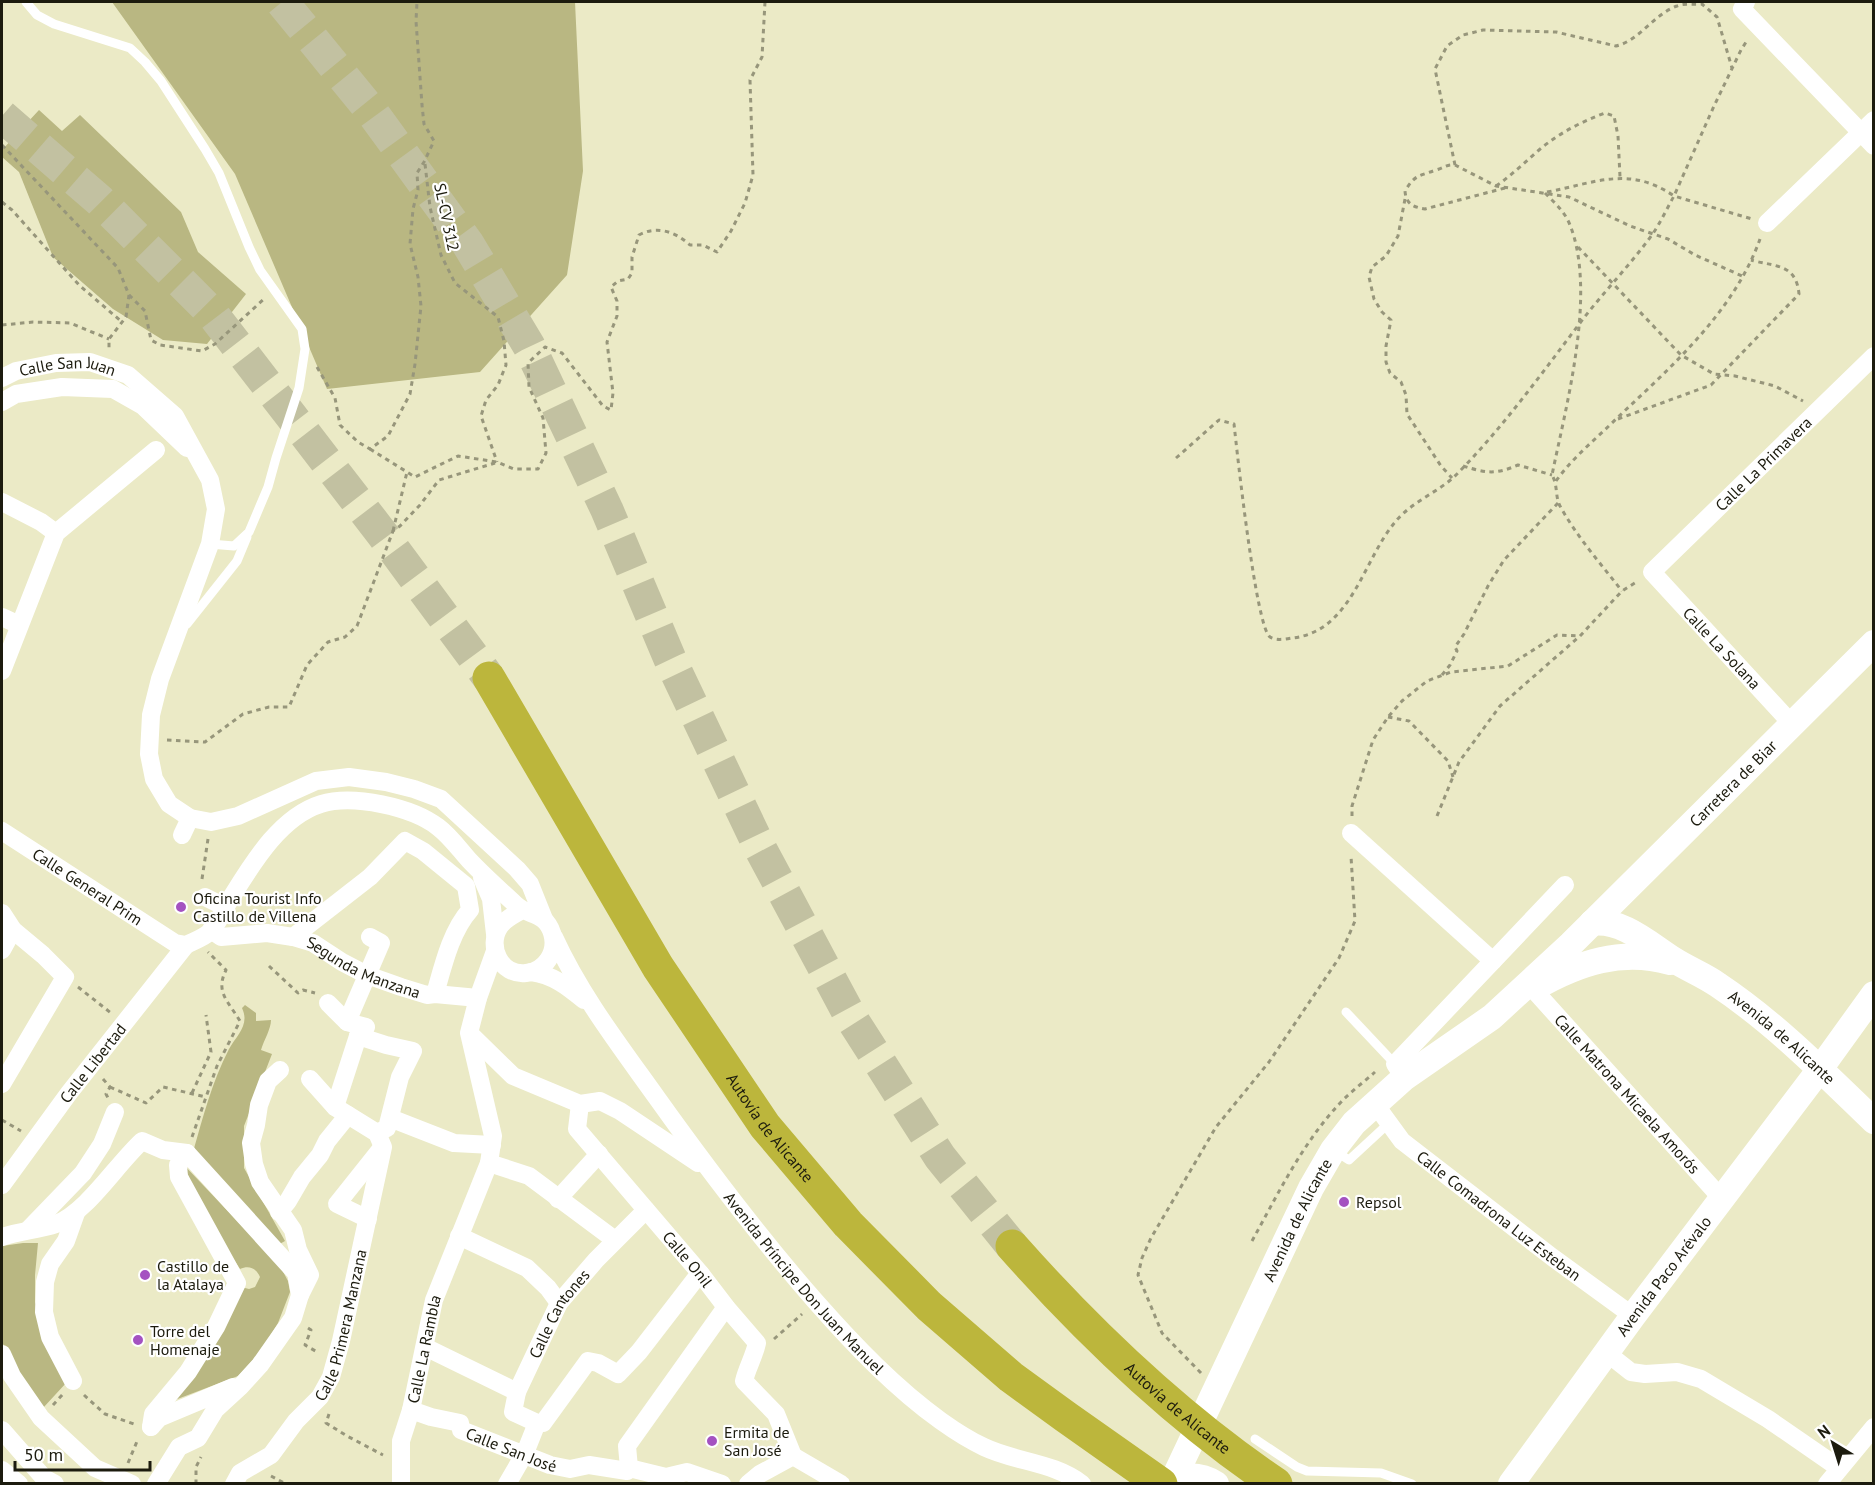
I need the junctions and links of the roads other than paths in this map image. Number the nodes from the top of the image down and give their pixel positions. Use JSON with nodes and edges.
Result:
{"nodes":[{"id":1,"x":26,"y":2,"type":"edge"},
{"id":2,"x":1744,"y":5,"type":"edge"},
{"id":3,"x":1867,"y":126,"type":"edge"},
{"id":4,"x":1874,"y":146,"type":"edge"},
{"id":5,"x":1767,"y":223,"type":"road end"},
{"id":6,"x":1874,"y":356,"type":"edge"},
{"id":7,"x":2,"y":378,"type":"edge"},
{"id":8,"x":2,"y":402,"type":"edge"},
{"id":9,"x":156,"y":450,"type":"dead end"},
{"id":10,"x":199,"y":459,"type":"junction"},
{"id":11,"x":2,"y":502,"type":"edge"},
{"id":12,"x":249,"y":532,"type":"junction"},
{"id":13,"x":56,"y":533,"type":"junction"},
{"id":14,"x":210,"y":544,"type":"junction"},
{"id":15,"x":1652,"y":572,"type":"joint"},
{"id":16,"x":2,"y":617,"type":"edge"},
{"id":17,"x":20,"y":626,"type":"junction"},
{"id":18,"x":176,"y":637,"type":"junction"},
{"id":19,"x":1874,"y":643,"type":"edge"},
{"id":20,"x":2,"y":671,"type":"edge"},
{"id":21,"x":489,"y":678,"type":"tunnel mouth"},
{"id":22,"x":1792,"y":724,"type":"junction"},
{"id":23,"x":190,"y":818,"type":"junction"},
{"id":24,"x":2,"y":831,"type":"edge"},
{"id":25,"x":1351,"y":833,"type":"dead end"},
{"id":26,"x":183,"y":835,"type":"road end"},
{"id":27,"x":497,"y":851,"type":"junction"},
{"id":28,"x":479,"y":871,"type":"junction"},
{"id":29,"x":1566,"y":885,"type":"dead end"},
{"id":30,"x":1620,"y":893,"type":"junction"},
{"id":31,"x":205,"y":897,"type":"road end"},
{"id":32,"x":225,"y":908,"type":"junction"},
{"id":33,"x":523,"y":910,"type":"junction"},
{"id":34,"x":2,"y":913,"type":"edge"},
{"id":35,"x":1592,"y":923,"type":"junction"},
{"id":36,"x":548,"y":926,"type":"junction"},
{"id":37,"x":13,"y":930,"type":"junction"},
{"id":38,"x":1629,"y":931,"type":"junction"},
{"id":39,"x":293,"y":937,"type":"junction"},
{"id":40,"x":370,"y":937,"type":"dead end"},
{"id":41,"x":192,"y":940,"type":"junction"},
{"id":42,"x":495,"y":943,"type":"junction"},
{"id":43,"x":2,"y":950,"type":"edge"},
{"id":44,"x":1618,"y":956,"type":"junction"},
{"id":45,"x":1493,"y":961,"type":"junction"},
{"id":46,"x":1682,"y":965,"type":"junction"},
{"id":47,"x":512,"y":971,"type":"junction"},
{"id":48,"x":531,"y":972,"type":"junction"},
{"id":49,"x":367,"y":975,"type":"junction"},
{"id":50,"x":1533,"y":989,"type":"junction"},
{"id":51,"x":435,"y":994,"type":"junction"},
{"id":52,"x":1874,"y":994,"type":"edge"},
{"id":53,"x":478,"y":998,"type":"junction"},
{"id":54,"x":328,"y":1003,"type":"road end"},
{"id":55,"x":591,"y":1005,"type":"junction"},
{"id":56,"x":1346,"y":1012,"type":"dead end"},
{"id":57,"x":1492,"y":1017,"type":"junction"},
{"id":58,"x":352,"y":1029,"type":"junction"},
{"id":59,"x":469,"y":1033,"type":"junction"},
{"id":60,"x":1820,"y":1069,"type":"junction"},
{"id":61,"x":280,"y":1070,"type":"dead end"},
{"id":62,"x":1400,"y":1071,"type":"junction"},
{"id":63,"x":310,"y":1079,"type":"dead end"},
{"id":64,"x":2,"y":1084,"type":"edge"},
{"id":65,"x":580,"y":1104,"type":"junction"},
{"id":66,"x":342,"y":1111,"type":"junction"},
{"id":67,"x":116,"y":1112,"type":"road end"},
{"id":68,"x":1382,"y":1113,"type":"junction"},
{"id":69,"x":390,"y":1118,"type":"junction"},
{"id":70,"x":1874,"y":1121,"type":"edge"},
{"id":71,"x":380,"y":1140,"type":"junction"},
{"id":72,"x":187,"y":1153,"type":"junction"},
{"id":73,"x":490,"y":1154,"type":"junction"},
{"id":74,"x":598,"y":1154,"type":"junction"},
{"id":75,"x":709,"y":1171,"type":"junction"},
{"id":76,"x":2,"y":1185,"type":"edge"},
{"id":77,"x":1724,"y":1197,"type":"junction"},
{"id":78,"x":558,"y":1199,"type":"junction"},
{"id":79,"x":646,"y":1210,"type":"junction"},
{"id":80,"x":279,"y":1212,"type":"junction"},
{"id":81,"x":76,"y":1213,"type":"junction"},
{"id":82,"x":368,"y":1219,"type":"junction"},
{"id":83,"x":28,"y":1230,"type":"junction"},
{"id":84,"x":459,"y":1236,"type":"junction"},
{"id":85,"x":2,"y":1237,"type":"edge"},
{"id":86,"x":615,"y":1240,"type":"junction"},
{"id":87,"x":1012,"y":1246,"type":"tunnel mouth"},
{"id":88,"x":700,"y":1273,"type":"junction"},
{"id":89,"x":300,"y":1295,"type":"junction"},
{"id":90,"x":559,"y":1303,"type":"junction"},
{"id":91,"x":726,"y":1307,"type":"junction"},
{"id":92,"x":1633,"y":1316,"type":"junction"},
{"id":93,"x":425,"y":1347,"type":"junction"},
{"id":94,"x":1607,"y":1353,"type":"junction"},
{"id":95,"x":2,"y":1354,"type":"edge"},
{"id":96,"x":245,"y":1381,"type":"junction"},
{"id":97,"x":73,"y":1382,"type":"road end"},
{"id":98,"x":517,"y":1392,"type":"junction"},
{"id":99,"x":411,"y":1410,"type":"junction"},
{"id":100,"x":537,"y":1423,"type":"junction"},
{"id":101,"x":1874,"y":1427,"type":"edge"},
{"id":102,"x":2,"y":1430,"type":"edge"},
{"id":103,"x":1255,"y":1439,"type":"dead end"},
{"id":104,"x":525,"y":1453,"type":"junction"},
{"id":105,"x":793,"y":1456,"type":"junction"},
{"id":106,"x":629,"y":1468,"type":"junction"},
{"id":107,"x":1839,"y":1468,"type":"junction"},
{"id":108,"x":2,"y":1470,"type":"edge"},
{"id":109,"x":666,"y":1480,"type":"edge"},
{"id":110,"x":1168,"y":1480,"type":"edge"},
{"id":111,"x":127,"y":1481,"type":"edge"},
{"id":112,"x":757,"y":1481,"type":"edge"},
{"id":113,"x":19,"y":1484,"type":"edge"},
{"id":114,"x":55,"y":1484,"type":"edge"},
{"id":115,"x":156,"y":1484,"type":"edge"},
{"id":116,"x":234,"y":1484,"type":"edge"},
{"id":117,"x":400,"y":1484,"type":"edge"},
{"id":118,"x":507,"y":1484,"type":"edge"},
{"id":119,"x":722,"y":1484,"type":"edge"},
{"id":120,"x":841,"y":1484,"type":"edge"},
{"id":121,"x":1082,"y":1484,"type":"edge"},
{"id":122,"x":1216,"y":1484,"type":"edge"},
{"id":123,"x":1276,"y":1484,"type":"edge"},
{"id":124,"x":1412,"y":1484,"type":"edge"},
{"id":125,"x":1511,"y":1484,"type":"edge"},
{"id":126,"x":1827,"y":1484,"type":"edge"}],
"edges":[{"from":1,"to":12,"type":"lane"},
{"from":2,"to":3,"type":"street"},
{"from":3,"to":4,"type":"street"},
{"from":3,"to":5,"type":"street"},
{"from":6,"to":15,"type":"street","name":"Calle La Primavera"},
{"from":7,"to":10,"type":"street","name":"Calle San Juan"},
{"from":8,"to":10,"type":"street"},
{"from":9,"to":13,"type":"street"},
{"from":10,"to":14,"type":"street","name":"Calle San Juan"},
{"from":11,"to":13,"type":"street"},
{"from":12,"to":14,"type":"lane"},
{"from":12,"to":18,"type":"lane"},
{"from":13,"to":17,"type":"street"},
{"from":14,"to":18,"type":"street","name":"Calle San Juan"},
{"from":15,"to":22,"type":"street","name":"Calle La Solana"},
{"from":16,"to":17,"type":"street"},
{"from":17,"to":20,"type":"street"},
{"from":18,"to":23,"type":"street","name":"Calle San Juan"},
{"from":19,"to":22,"type":"main road","name":"Carretera de Biar"},
{"from":21,"to":110,"type":"highway","name":"Autovía de Alicante"},
{"from":22,"to":30,"type":"main road","name":"Carretera de Biar"},
{"from":23,"to":26,"type":"street"},
{"from":23,"to":27,"type":"street","name":"Avenida Príncipe Don Juan Manuel"},
{"from":24,"to":41,"type":"street","name":"Calle General Prim"},
{"from":25,"to":45,"type":"street"},
{"from":27,"to":33,"type":"street"},
{"from":27,"to":36,"type":"street","name":"Avenida Príncipe Don Juan Manuel"},
{"from":28,"to":32,"type":"street","name":"Calle Libertad"},
{"from":28,"to":33,"type":"street"},
{"from":28,"to":42,"type":"street"},
{"from":29,"to":45,"type":"street"},
{"from":30,"to":35,"type":"main road","name":"Carretera de Biar"},
{"from":30,"to":38,"type":"main road"},
{"from":31,"to":32,"type":"street"},
{"from":32,"to":41,"type":"street","name":"Calle Libertad"},
{"from":33,"to":36,"type":"street"},
{"from":33,"to":42,"type":"street"},
{"from":34,"to":37,"type":"street"},
{"from":35,"to":38,"type":"main road","name":"Avenida de Alicante"},
{"from":35,"to":44,"type":"main road"},
{"from":35,"to":57,"type":"main road","name":"Avenida de Alicante"},
{"from":36,"to":48,"type":"street"},
{"from":36,"to":55,"type":"street","name":"Avenida Príncipe Don Juan Manuel"},
{"from":37,"to":43,"type":"street"},
{"from":37,"to":64,"type":"street"},
{"from":38,"to":46,"type":"main road","name":"Avenida de Alicante"},
{"from":39,"to":41,"type":"street","name":"Segunda Manzana"},
{"from":39,"to":49,"type":"street","name":"Segunda Manzana"},
{"from":39,"to":51,"type":"street","name":"Segunda Manzana"},
{"from":40,"to":49,"type":"street"},
{"from":41,"to":76,"type":"street","name":"Calle Libertad"},
{"from":42,"to":47,"type":"street"},
{"from":42,"to":53,"type":"street","name":"Calle La Rambla"},
{"from":44,"to":46,"type":"main road","name":"Avenida de Alicante"},
{"from":44,"to":50,"type":"main road","name":"Avenida de Alicante"},
{"from":45,"to":62,"type":"street"},
{"from":46,"to":60,"type":"main road","name":"Avenida de Alicante"},
{"from":47,"to":48,"type":"street"},
{"from":47,"to":53,"type":"street"},
{"from":48,"to":55,"type":"street","name":"Avenida Príncipe Don Juan Manuel"},
{"from":49,"to":51,"type":"street","name":"Segunda Manzana"},
{"from":49,"to":58,"type":"street"},
{"from":50,"to":57,"type":"main road","name":"Avenida de Alicante"},
{"from":50,"to":77,"type":"street","name":"Calle Matrona Micaela Amorós"},
{"from":51,"to":53,"type":"street","name":"Segunda Manzana"},
{"from":52,"to":60,"type":"main road","name":"Avenida Paco Arévalo"},
{"from":53,"to":59,"type":"street","name":"Calle La Rambla"},
{"from":54,"to":58,"type":"street"},
{"from":55,"to":75,"type":"street","name":"Avenida Príncipe Don Juan Manuel"},
{"from":56,"to":62,"type":"lane"},
{"from":57,"to":62,"type":"main road","name":"Avenida de Alicante"},
{"from":58,"to":66,"type":"street"},
{"from":58,"to":69,"type":"street","name":"Calle Primera Manzana"},
{"from":59,"to":65,"type":"street"},
{"from":59,"to":73,"type":"street","name":"Calle La Rambla"},
{"from":60,"to":70,"type":"main road","name":"Avenida de Alicante"},
{"from":60,"to":77,"type":"main road","name":"Avenida Paco Arévalo"},
{"from":61,"to":80,"type":"street"},
{"from":62,"to":68,"type":"main road","name":"Avenida de Alicante"},
{"from":63,"to":66,"type":"street"},
{"from":65,"to":74,"type":"street","name":"Calle Onil"},
{"from":65,"to":75,"type":"street"},
{"from":66,"to":71,"type":"street"},
{"from":66,"to":80,"type":"street"},
{"from":67,"to":83,"type":"street"},
{"from":68,"to":92,"type":"street","name":"Calle Comadrona Luz Esteban"},
{"from":68,"to":110,"type":"main road","name":"Avenida de Alicante"},
{"from":69,"to":71,"type":"street","name":"Calle Primera Manzana"},
{"from":69,"to":73,"type":"street"},
{"from":71,"to":82,"type":"street","name":"Calle Primera Manzana"},
{"from":71,"to":82,"type":"street"},
{"from":72,"to":81,"type":"street"},
{"from":72,"to":89,"type":"street"},
{"from":72,"to":96,"type":"street"},
{"from":73,"to":78,"type":"street"},
{"from":73,"to":84,"type":"street","name":"Calle La Rambla"},
{"from":74,"to":78,"type":"street"},
{"from":74,"to":79,"type":"street","name":"Calle Onil"},
{"from":75,"to":121,"type":"street","name":"Avenida Príncipe Don Juan Manuel"},
{"from":77,"to":92,"type":"main road","name":"Avenida Paco Arévalo"},
{"from":78,"to":86,"type":"street"},
{"from":79,"to":86,"type":"street","name":"Calle Cantones"},
{"from":79,"to":88,"type":"street","name":"Calle Onil"},
{"from":80,"to":89,"type":"street"},
{"from":81,"to":83,"type":"street"},
{"from":81,"to":97,"type":"street"},
{"from":82,"to":116,"type":"street","name":"Calle Primera Manzana"},
{"from":83,"to":85,"type":"street"},
{"from":84,"to":90,"type":"street"},
{"from":84,"to":93,"type":"street","name":"Calle La Rambla"},
{"from":86,"to":90,"type":"street","name":"Calle Cantones"},
{"from":87,"to":123,"type":"highway","name":"Autovía de Alicante"},
{"from":88,"to":91,"type":"street","name":"Calle Onil"},
{"from":88,"to":100,"type":"street"},
{"from":89,"to":96,"type":"street"},
{"from":90,"to":98,"type":"street","name":"Calle Cantones"},
{"from":91,"to":105,"type":"street","name":"Calle Onil"},
{"from":91,"to":106,"type":"street"},
{"from":92,"to":94,"type":"main road","name":"Avenida Paco Arévalo"},
{"from":93,"to":98,"type":"street"},
{"from":93,"to":99,"type":"street","name":"Calle La Rambla"},
{"from":94,"to":107,"type":"street"},
{"from":94,"to":125,"type":"main road","name":"Avenida Paco Arévalo"},
{"from":95,"to":111,"type":"street"},
{"from":96,"to":115,"type":"street"},
{"from":98,"to":100,"type":"street"},
{"from":99,"to":104,"type":"street","name":"Calle San José"},
{"from":99,"to":117,"type":"street","name":"Calle La Rambla"},
{"from":100,"to":104,"type":"street"},
{"from":101,"to":107,"type":"street"},
{"from":102,"to":114,"type":"street"},
{"from":103,"to":124,"type":"lane"},
{"from":104,"to":106,"type":"street","name":"Calle San José"},
{"from":104,"to":118,"type":"street"},
{"from":105,"to":112,"type":"street"},
{"from":105,"to":120,"type":"street"},
{"from":106,"to":109,"type":"street","name":"Calle San José"},
{"from":107,"to":126,"type":"street"},
{"from":108,"to":113,"type":"street"},
{"from":109,"to":119,"type":"street","name":"Calle San José"},
{"from":110,"to":122,"type":"main road"}]}
